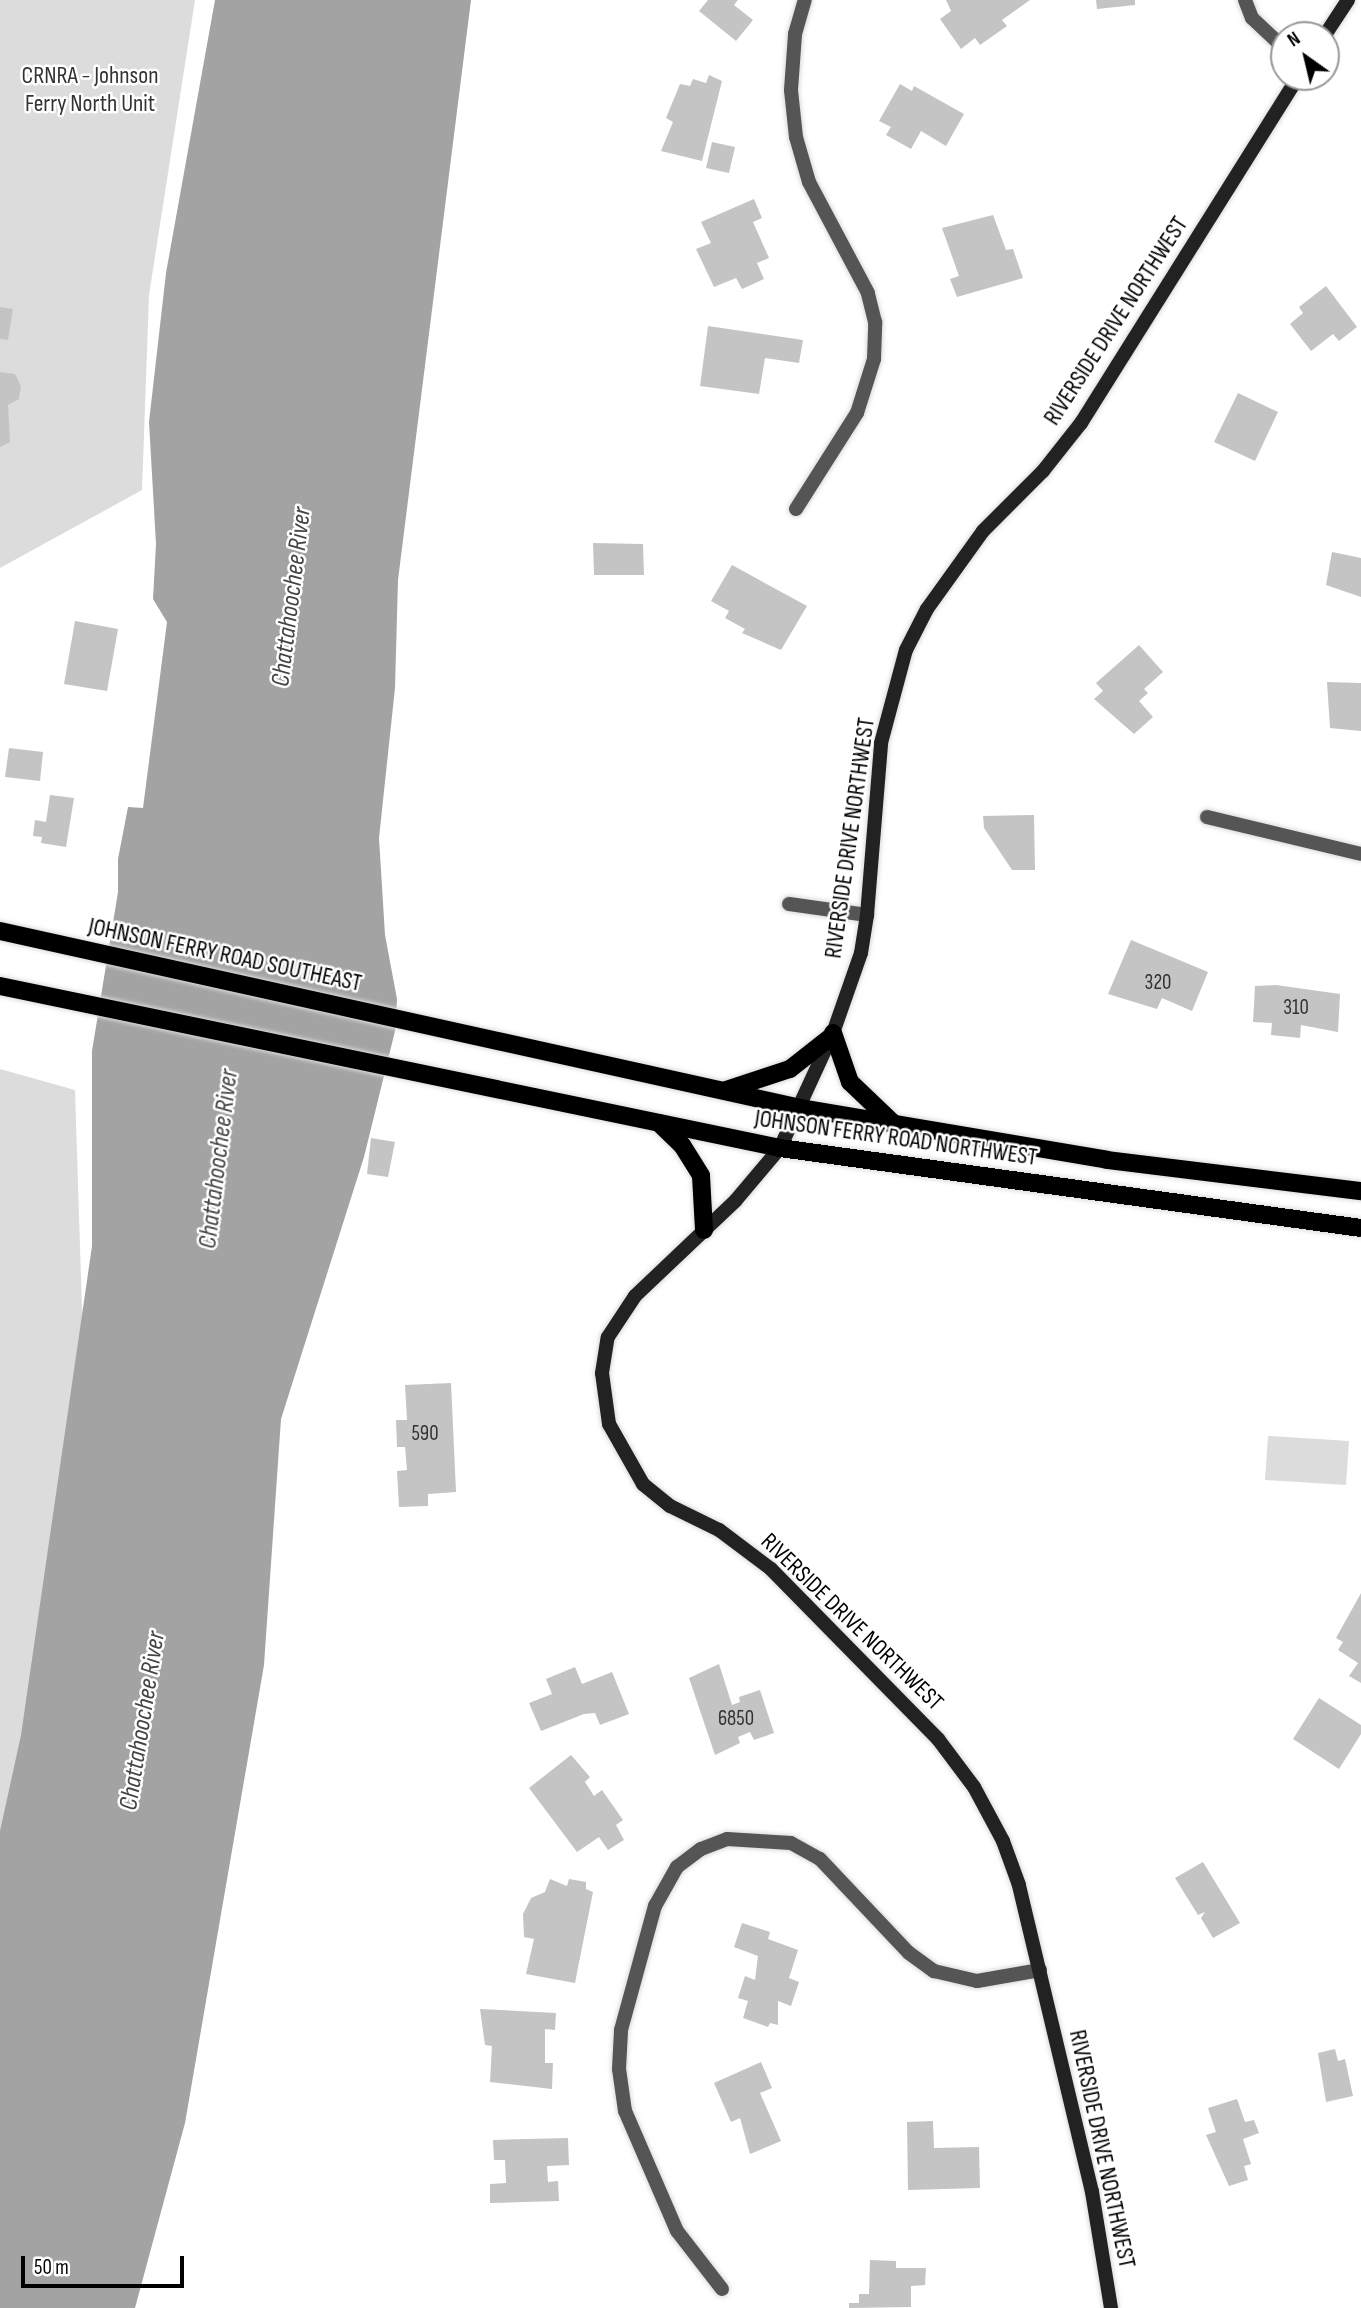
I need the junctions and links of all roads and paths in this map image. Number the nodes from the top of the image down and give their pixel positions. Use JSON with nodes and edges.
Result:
{"nodes":[{"id":1,"x":804,"y":0,"type":"edge"},
{"id":2,"x":1245,"y":0,"type":"edge"},
{"id":3,"x":1348,"y":0,"type":"edge"},
{"id":4,"x":1334,"y":21,"type":"edge"},
{"id":5,"x":1270,"y":35,"type":"edge"},
{"id":6,"x":1289,"y":91,"type":"edge"},
{"id":7,"x":796,"y":509,"type":"dead end"},
{"id":8,"x":1207,"y":817,"type":"dead end"},
{"id":9,"x":1361,"y":855,"type":"edge"},
{"id":10,"x":789,"y":904,"type":"dead end"},
{"id":11,"x":867,"y":915,"type":"junction"},
{"id":12,"x":0,"y":931,"type":"edge"},
{"id":13,"x":0,"y":986,"type":"edge"},
{"id":14,"x":439,"y":1026,"type":"joint"},
{"id":15,"x":833,"y":1034,"type":"junction"},
{"id":16,"x":723,"y":1090,"type":"junction"},
{"id":17,"x":801,"y":1108,"type":"junction"},
{"id":18,"x":659,"y":1123,"type":"junction"},
{"id":19,"x":896,"y":1125,"type":"junction"},
{"id":20,"x":779,"y":1149,"type":"junction"},
{"id":21,"x":1361,"y":1191,"type":"edge"},
{"id":22,"x":1361,"y":1227,"type":"edge"},
{"id":23,"x":704,"y":1230,"type":"junction"},
{"id":24,"x":1040,"y":1970,"type":"junction"},
{"id":25,"x":722,"y":2289,"type":"dead end"},
{"id":26,"x":1111,"y":2308,"type":"edge"}],
"edges":[{"from":1,"to":7,"type":"street"},
{"from":2,"to":5,"type":"street"},
{"from":3,"to":4,"type":"street"},
{"from":6,"to":11,"type":"street","name":"RIVERSIDE DRIVE NORTHWEST"},
{"from":8,"to":9,"type":"street"},
{"from":10,"to":11,"type":"street"},
{"from":11,"to":15,"type":"street","name":"RIVERSIDE DRIVE NORTHWEST"},
{"from":12,"to":14,"type":"main road","name":"JOHNSON FERRY ROAD SOUTHEAST"},
{"from":13,"to":18,"type":"main road","name":"JOHNSON FERRY ROAD NORTHWEST"},
{"from":14,"to":16,"type":"main road","name":"JOHNSON FERRY ROAD NORTHWEST"},
{"from":15,"to":16,"type":"main road"},
{"from":15,"to":17,"type":"street","name":"RIVERSIDE DRIVE NORTHWEST"},
{"from":15,"to":19,"type":"main road"},
{"from":16,"to":17,"type":"main road","name":"JOHNSON FERRY ROAD NORTHWEST"},
{"from":17,"to":19,"type":"main road","name":"JOHNSON FERRY ROAD NORTHWEST"},
{"from":17,"to":20,"type":"street","name":"RIVERSIDE DRIVE NORTHWEST"},
{"from":18,"to":20,"type":"main road","name":"JOHNSON FERRY ROAD NORTHWEST"},
{"from":18,"to":23,"type":"main road"},
{"from":19,"to":21,"type":"main road","name":"JOHNSON FERRY ROAD NORTHWEST"},
{"from":20,"to":22,"type":"main road","name":"JOHNSON FERRY ROAD NORTHWEST"},
{"from":20,"to":23,"type":"street","name":"RIVERSIDE DRIVE NORTHWEST"},
{"from":23,"to":24,"type":"street","name":"RIVERSIDE DRIVE NORTHWEST"},
{"from":24,"to":25,"type":"street"},
{"from":24,"to":26,"type":"street","name":"RIVERSIDE DRIVE NORTHWEST"}]}
